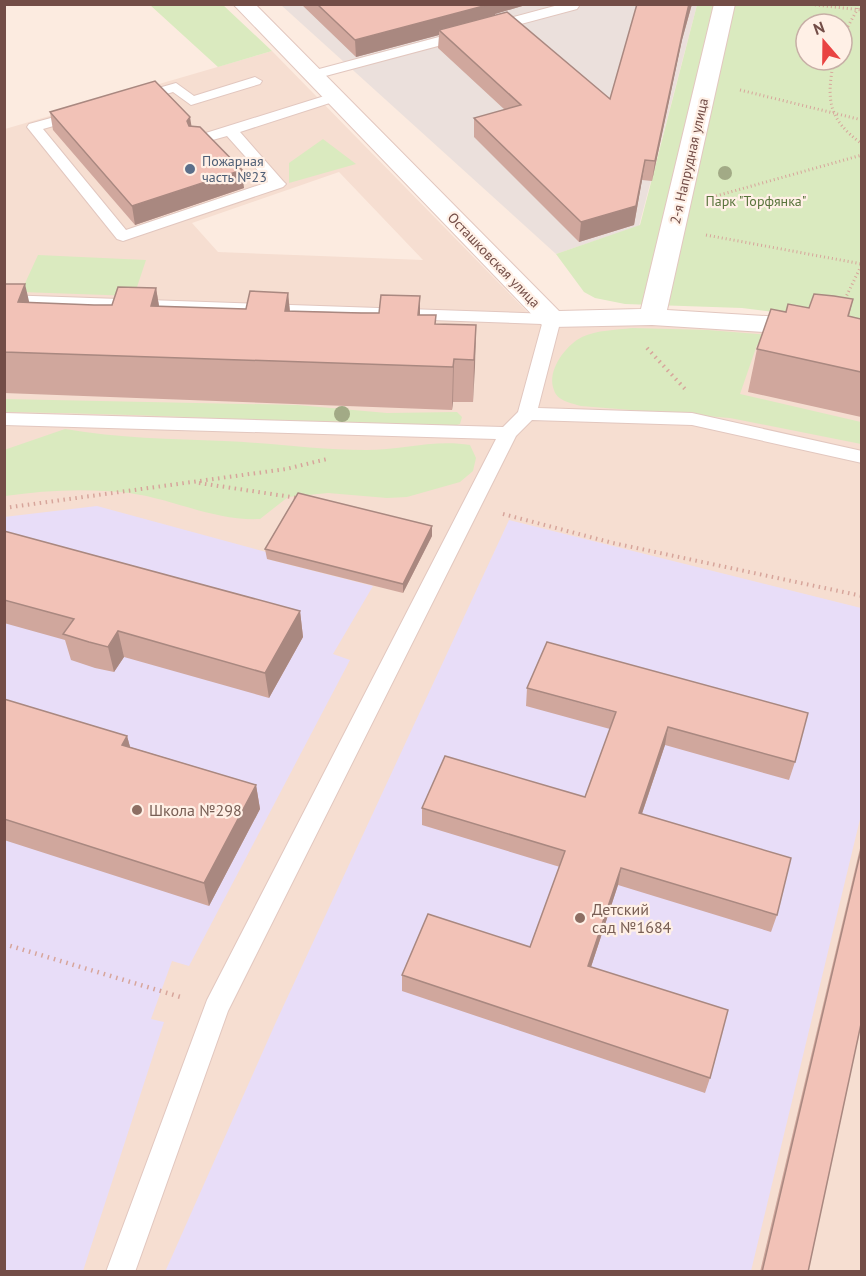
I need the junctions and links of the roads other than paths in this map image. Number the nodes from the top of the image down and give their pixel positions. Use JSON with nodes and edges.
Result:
{"nodes":[{"id":1,"x":243,"y":4,"type":"edge"},
{"id":2,"x":725,"y":4,"type":"edge"},
{"id":3,"x":572,"y":6,"type":"edge"},
{"id":4,"x":313,"y":75,"type":"junction"},
{"id":5,"x":255,"y":81,"type":"dead end"},
{"id":6,"x":334,"y":97,"type":"junction"},
{"id":7,"x":121,"y":103,"type":"edge"},
{"id":8,"x":100,"y":109,"type":"edge"},
{"id":9,"x":230,"y":130,"type":"junction"},
{"id":10,"x":198,"y":140,"type":"edge"},
{"id":11,"x":4,"y":300,"type":"edge"},
{"id":12,"x":652,"y":316,"type":"junction"},
{"id":13,"x":552,"y":319,"type":"junction"},
{"id":14,"x":861,"y":335,"type":"edge"},
{"id":15,"x":527,"y":414,"type":"junction"},
{"id":16,"x":4,"y":419,"type":"edge"},
{"id":17,"x":507,"y":433,"type":"junction"},
{"id":18,"x":861,"y":457,"type":"edge"},
{"id":19,"x":120,"y":1272,"type":"edge"}],
"edges":[{"from":1,"to":4,"type":"street","name":"Осташковская улица"},
{"from":2,"to":12,"type":"street","name":"2-я Напрудная улица"},
{"from":3,"to":4,"type":"lane"},
{"from":4,"to":6,"type":"street","name":"Осташковская улица"},
{"from":5,"to":7,"type":"lane"},
{"from":6,"to":9,"type":"lane"},
{"from":6,"to":13,"type":"street","name":"Осташковская улица"},
{"from":8,"to":9,"type":"lane"},
{"from":9,"to":10,"type":"lane"},
{"from":11,"to":13,"type":"lane"},
{"from":12,"to":13,"type":"street","name":"Осташковская улица"},
{"from":12,"to":14,"type":"street","name":"Осташковская улица"},
{"from":13,"to":15,"type":"lane"},
{"from":15,"to":17,"type":"lane"},
{"from":15,"to":18,"type":"lane"},
{"from":16,"to":17,"type":"lane"},
{"from":17,"to":19,"type":"lane"}]}
